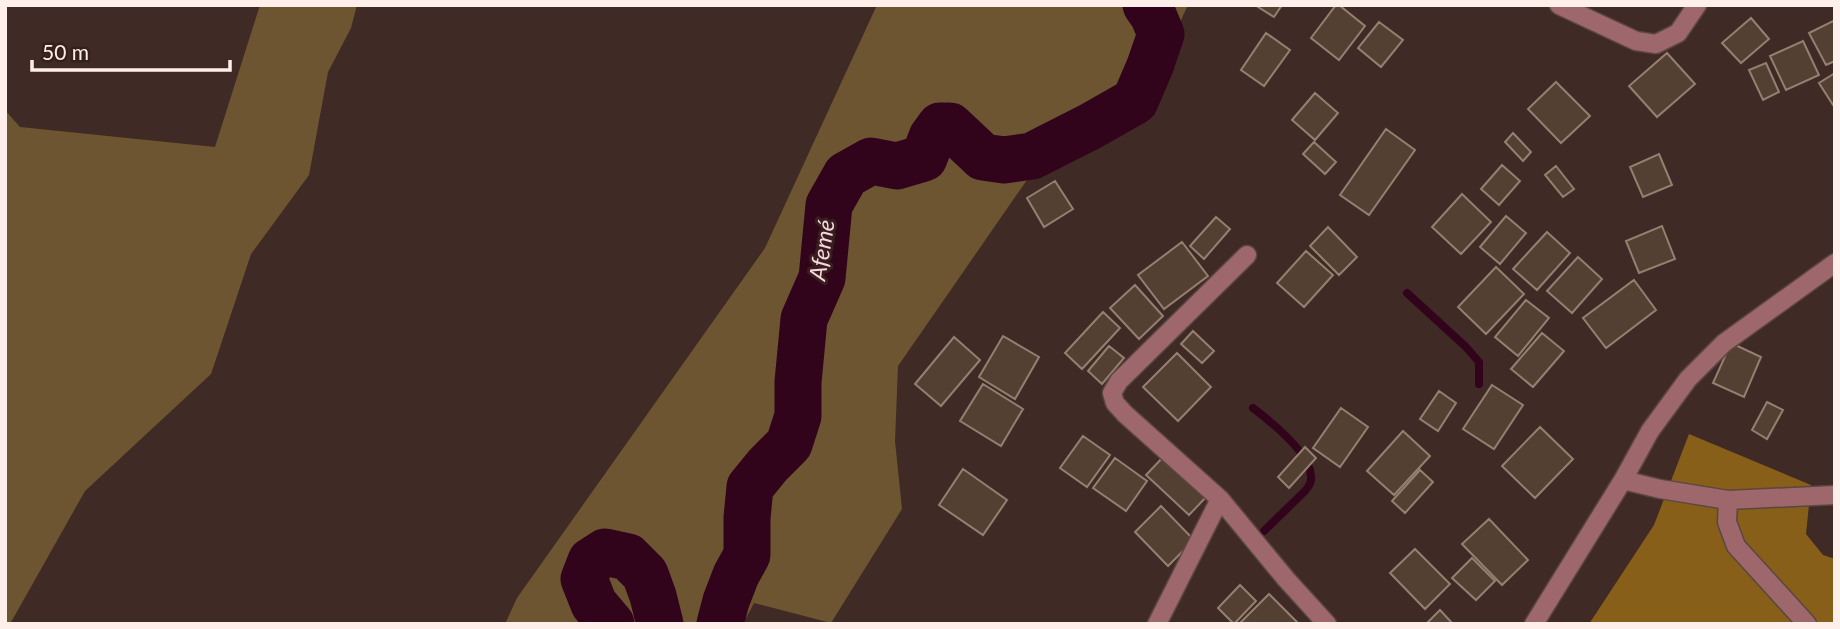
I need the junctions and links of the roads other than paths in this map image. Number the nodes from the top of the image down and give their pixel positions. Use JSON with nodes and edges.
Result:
{"nodes":[{"id":1,"x":1559,"y":5,"type":"edge"},
{"id":2,"x":1698,"y":5,"type":"edge"},
{"id":3,"x":1247,"y":255,"type":"dead end"},
{"id":4,"x":1835,"y":263,"type":"edge"},
{"id":5,"x":1623,"y":480,"type":"junction"},
{"id":6,"x":1835,"y":495,"type":"edge"},
{"id":7,"x":1220,"y":499,"type":"junction"},
{"id":8,"x":1728,"y":500,"type":"junction"},
{"id":9,"x":1157,"y":624,"type":"edge"},
{"id":10,"x":1327,"y":624,"type":"edge"},
{"id":11,"x":1534,"y":624,"type":"edge"},
{"id":12,"x":1807,"y":624,"type":"edge"}],
"edges":[{"from":1,"to":2,"type":"street"},
{"from":3,"to":7,"type":"street"},
{"from":4,"to":5,"type":"street"},
{"from":5,"to":8,"type":"street"},
{"from":5,"to":11,"type":"street"},
{"from":6,"to":8,"type":"street"},
{"from":7,"to":9,"type":"street"},
{"from":7,"to":10,"type":"street"},
{"from":8,"to":12,"type":"street"}]}
